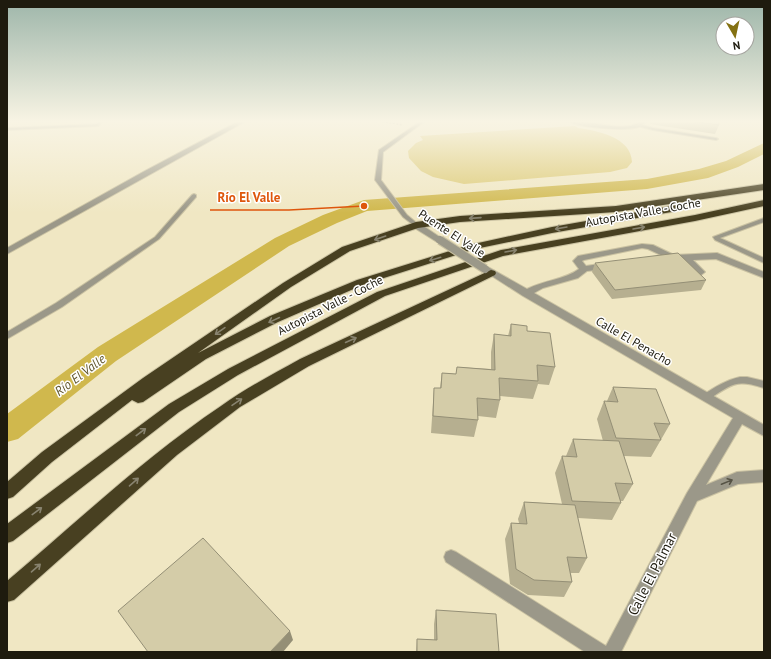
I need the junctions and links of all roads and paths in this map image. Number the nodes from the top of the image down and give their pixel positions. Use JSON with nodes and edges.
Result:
{"nodes":[{"id":1,"x":185,"y":152,"type":"edge"},
{"id":2,"x":381,"y":152,"type":"edge"},
{"id":3,"x":764,"y":187,"type":"edge"},
{"id":4,"x":194,"y":196,"type":"dead end"},
{"id":5,"x":764,"y":203,"type":"edge"},
{"id":6,"x":764,"y":220,"type":"edge"},
{"id":7,"x":416,"y":225,"type":"junction"},
{"id":8,"x":11,"y":246,"type":"edge"},
{"id":9,"x":624,"y":249,"type":"junction"},
{"id":10,"x":7,"y":250,"type":"edge"},
{"id":11,"x":633,"y":258,"type":"edge"},
{"id":12,"x":674,"y":258,"type":"junction"},
{"id":13,"x":684,"y":258,"type":"junction"},
{"id":14,"x":659,"y":259,"type":"edge"},
{"id":15,"x":764,"y":261,"type":"edge"},
{"id":16,"x":616,"y":264,"type":"edge"},
{"id":17,"x":584,"y":269,"type":"junction"},
{"id":18,"x":488,"y":271,"type":"junction"},
{"id":19,"x":701,"y":272,"type":"dead end"},
{"id":20,"x":764,"y":276,"type":"edge"},
{"id":21,"x":526,"y":294,"type":"junction"},
{"id":22,"x":7,"y":336,"type":"edge"},
{"id":23,"x":764,"y":385,"type":"edge"},
{"id":24,"x":706,"y":397,"type":"junction"},
{"id":25,"x":739,"y":418,"type":"junction"},
{"id":26,"x":764,"y":431,"type":"edge"},
{"id":27,"x":764,"y":476,"type":"edge"},
{"id":28,"x":7,"y":492,"type":"edge"},
{"id":29,"x":692,"y":497,"type":"junction"},
{"id":30,"x":7,"y":498,"type":"edge"},
{"id":31,"x":7,"y":535,"type":"edge"},
{"id":32,"x":451,"y":557,"type":"dead end"},
{"id":33,"x":7,"y":593,"type":"edge"},
{"id":34,"x":600,"y":652,"type":"edge"},
{"id":35,"x":612,"y":652,"type":"edge"}],
"edges":[{"from":1,"to":8,"type":"street"},
{"from":2,"to":7,"type":"lane","name":"Puente El Valle"},
{"from":3,"to":7,"type":"highway","one_way":true},
{"from":3,"to":30,"type":"highway","name":"Autopista Valle - Coche","one_way":true},
{"from":4,"to":22,"type":"lane"},
{"from":31,"to":5,"type":"highway","name":"Autopista Valle - Coche","one_way":true},
{"from":6,"to":15,"type":"lane"},
{"from":7,"to":18,"type":"street","name":"Puente El Valle","bridge":true},
{"from":7,"to":28,"type":"highway","one_way":true},
{"from":8,"to":10,"type":"street"},
{"from":9,"to":11,"type":"street"},
{"from":9,"to":12,"type":"street"},
{"from":9,"to":17,"type":"street"},
{"from":12,"to":13,"type":"street"},
{"from":12,"to":14,"type":"street"},
{"from":13,"to":19,"type":"street"},
{"from":13,"to":20,"type":"street"},
{"from":16,"to":17,"type":"street"},
{"from":17,"to":21,"type":"street"},
{"from":18,"to":21,"type":"street","name":"Calle El Penacho"},
{"from":33,"to":18,"type":"highway","one_way":true},
{"from":21,"to":24,"type":"street","name":"Calle El Penacho"},
{"from":23,"to":24,"type":"lane"},
{"from":24,"to":25,"type":"street","name":"Calle El Penacho"},
{"from":25,"to":26,"type":"street","name":"Calle El Penacho"},
{"from":25,"to":29,"type":"street","name":"Calle El Palmar"},
{"from":29,"to":27,"type":"street","one_way":true},
{"from":29,"to":35,"type":"street","name":"Calle El Palmar"},
{"from":32,"to":34,"type":"street"}]}
